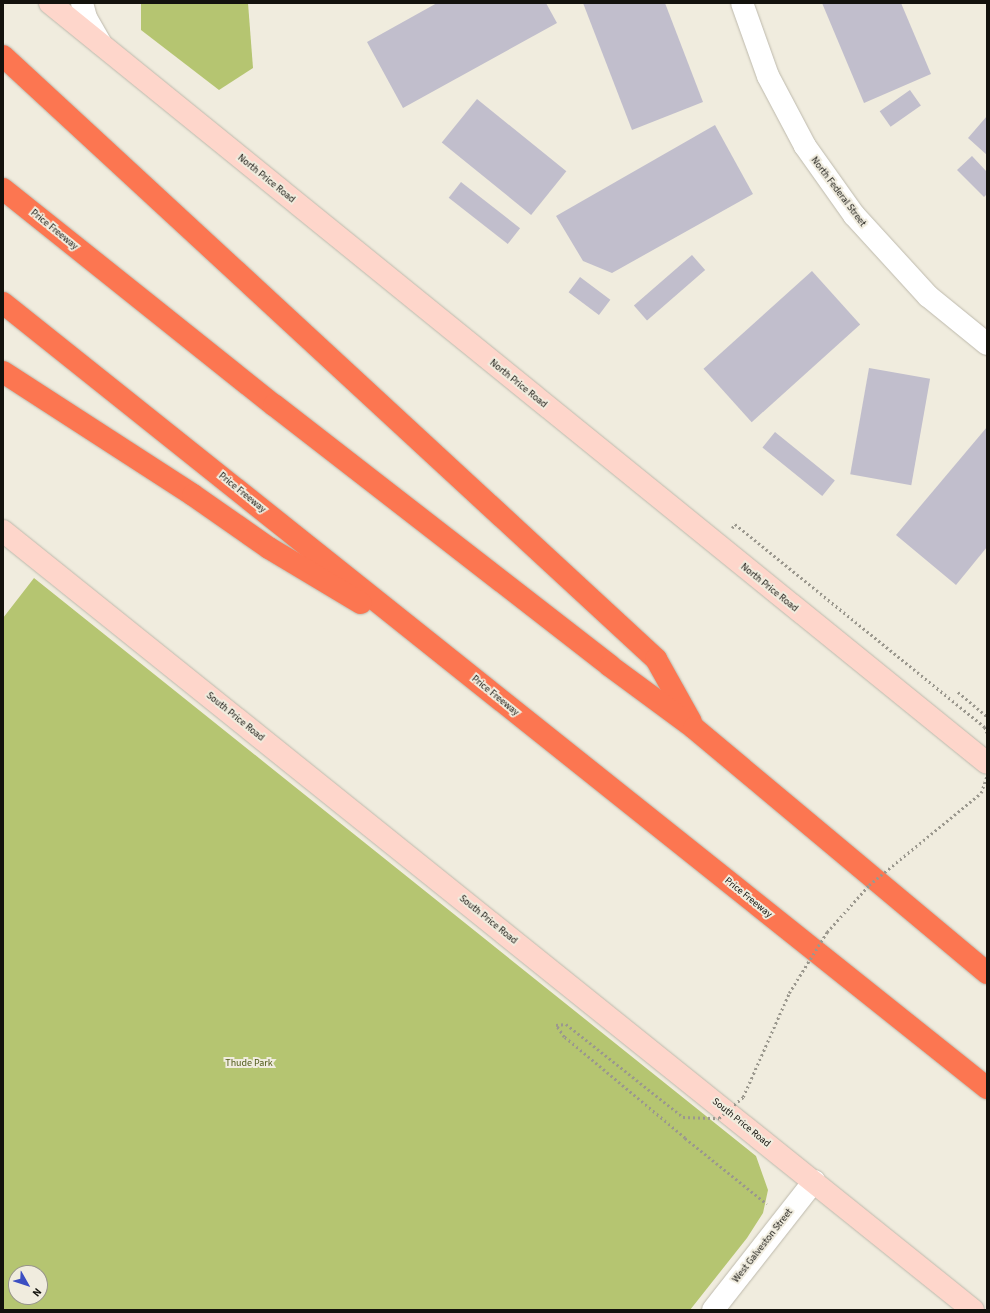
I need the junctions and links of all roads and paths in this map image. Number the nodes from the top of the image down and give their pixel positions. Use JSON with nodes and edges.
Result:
{"nodes":[{"id":1,"x":50,"y":3,"type":"edge"},
{"id":2,"x":82,"y":3,"type":"edge"},
{"id":3,"x":742,"y":3,"type":"edge"},
{"id":4,"x":103,"y":46,"type":"junction"},
{"id":5,"x":3,"y":56,"type":"edge"},
{"id":6,"x":3,"y":189,"type":"edge"},
{"id":7,"x":3,"y":303,"type":"edge"},
{"id":8,"x":987,"y":344,"type":"edge"},
{"id":9,"x":3,"y":372,"type":"edge"},
{"id":10,"x":735,"y":524,"type":"dead end"},
{"id":11,"x":3,"y":531,"type":"edge"},
{"id":12,"x":436,"y":648,"type":"junction"},
{"id":13,"x":958,"y":692,"type":"dead end"},
{"id":14,"x":987,"y":716,"type":"edge"},
{"id":15,"x":694,"y":728,"type":"junction"},
{"id":16,"x":987,"y":734,"type":"edge"},
{"id":17,"x":987,"y":763,"type":"edge"},
{"id":18,"x":987,"y":776,"type":"edge"},
{"id":19,"x":987,"y":972,"type":"edge"},
{"id":20,"x":987,"y":1088,"type":"edge"},
{"id":21,"x":814,"y":1181,"type":"junction"},
{"id":22,"x":785,"y":1218,"type":"junction"},
{"id":23,"x":712,"y":1310,"type":"edge"},
{"id":24,"x":973,"y":1310,"type":"edge"}],
"edges":[{"from":1,"to":4,"type":"main road","name":"North Price Road"},
{"from":2,"to":4,"type":"street"},
{"from":3,"to":8,"type":"street","name":"North Federal Street"},
{"from":4,"to":17,"type":"main road","name":"North Price Road"},
{"from":5,"to":15,"type":"highway"},
{"from":6,"to":15,"type":"highway","name":"Price Freeway"},
{"from":7,"to":12,"type":"highway","name":"Price Freeway"},
{"from":9,"to":12,"type":"highway"},
{"from":10,"to":16,"type":"path"},
{"from":11,"to":21,"type":"main road","name":"South Price Road"},
{"from":12,"to":20,"type":"highway","name":"Price Freeway"},
{"from":13,"to":14,"type":"path"},
{"from":15,"to":19,"type":"highway","name":"Price Freeway"},
{"from":18,"to":22,"type":"path","bridge":true},
{"from":21,"to":22,"type":"street","name":"West Galveston Street"},
{"from":21,"to":24,"type":"main road","name":"South Price Road"},
{"from":22,"to":23,"type":"street","name":"West Galveston Street"}]}
